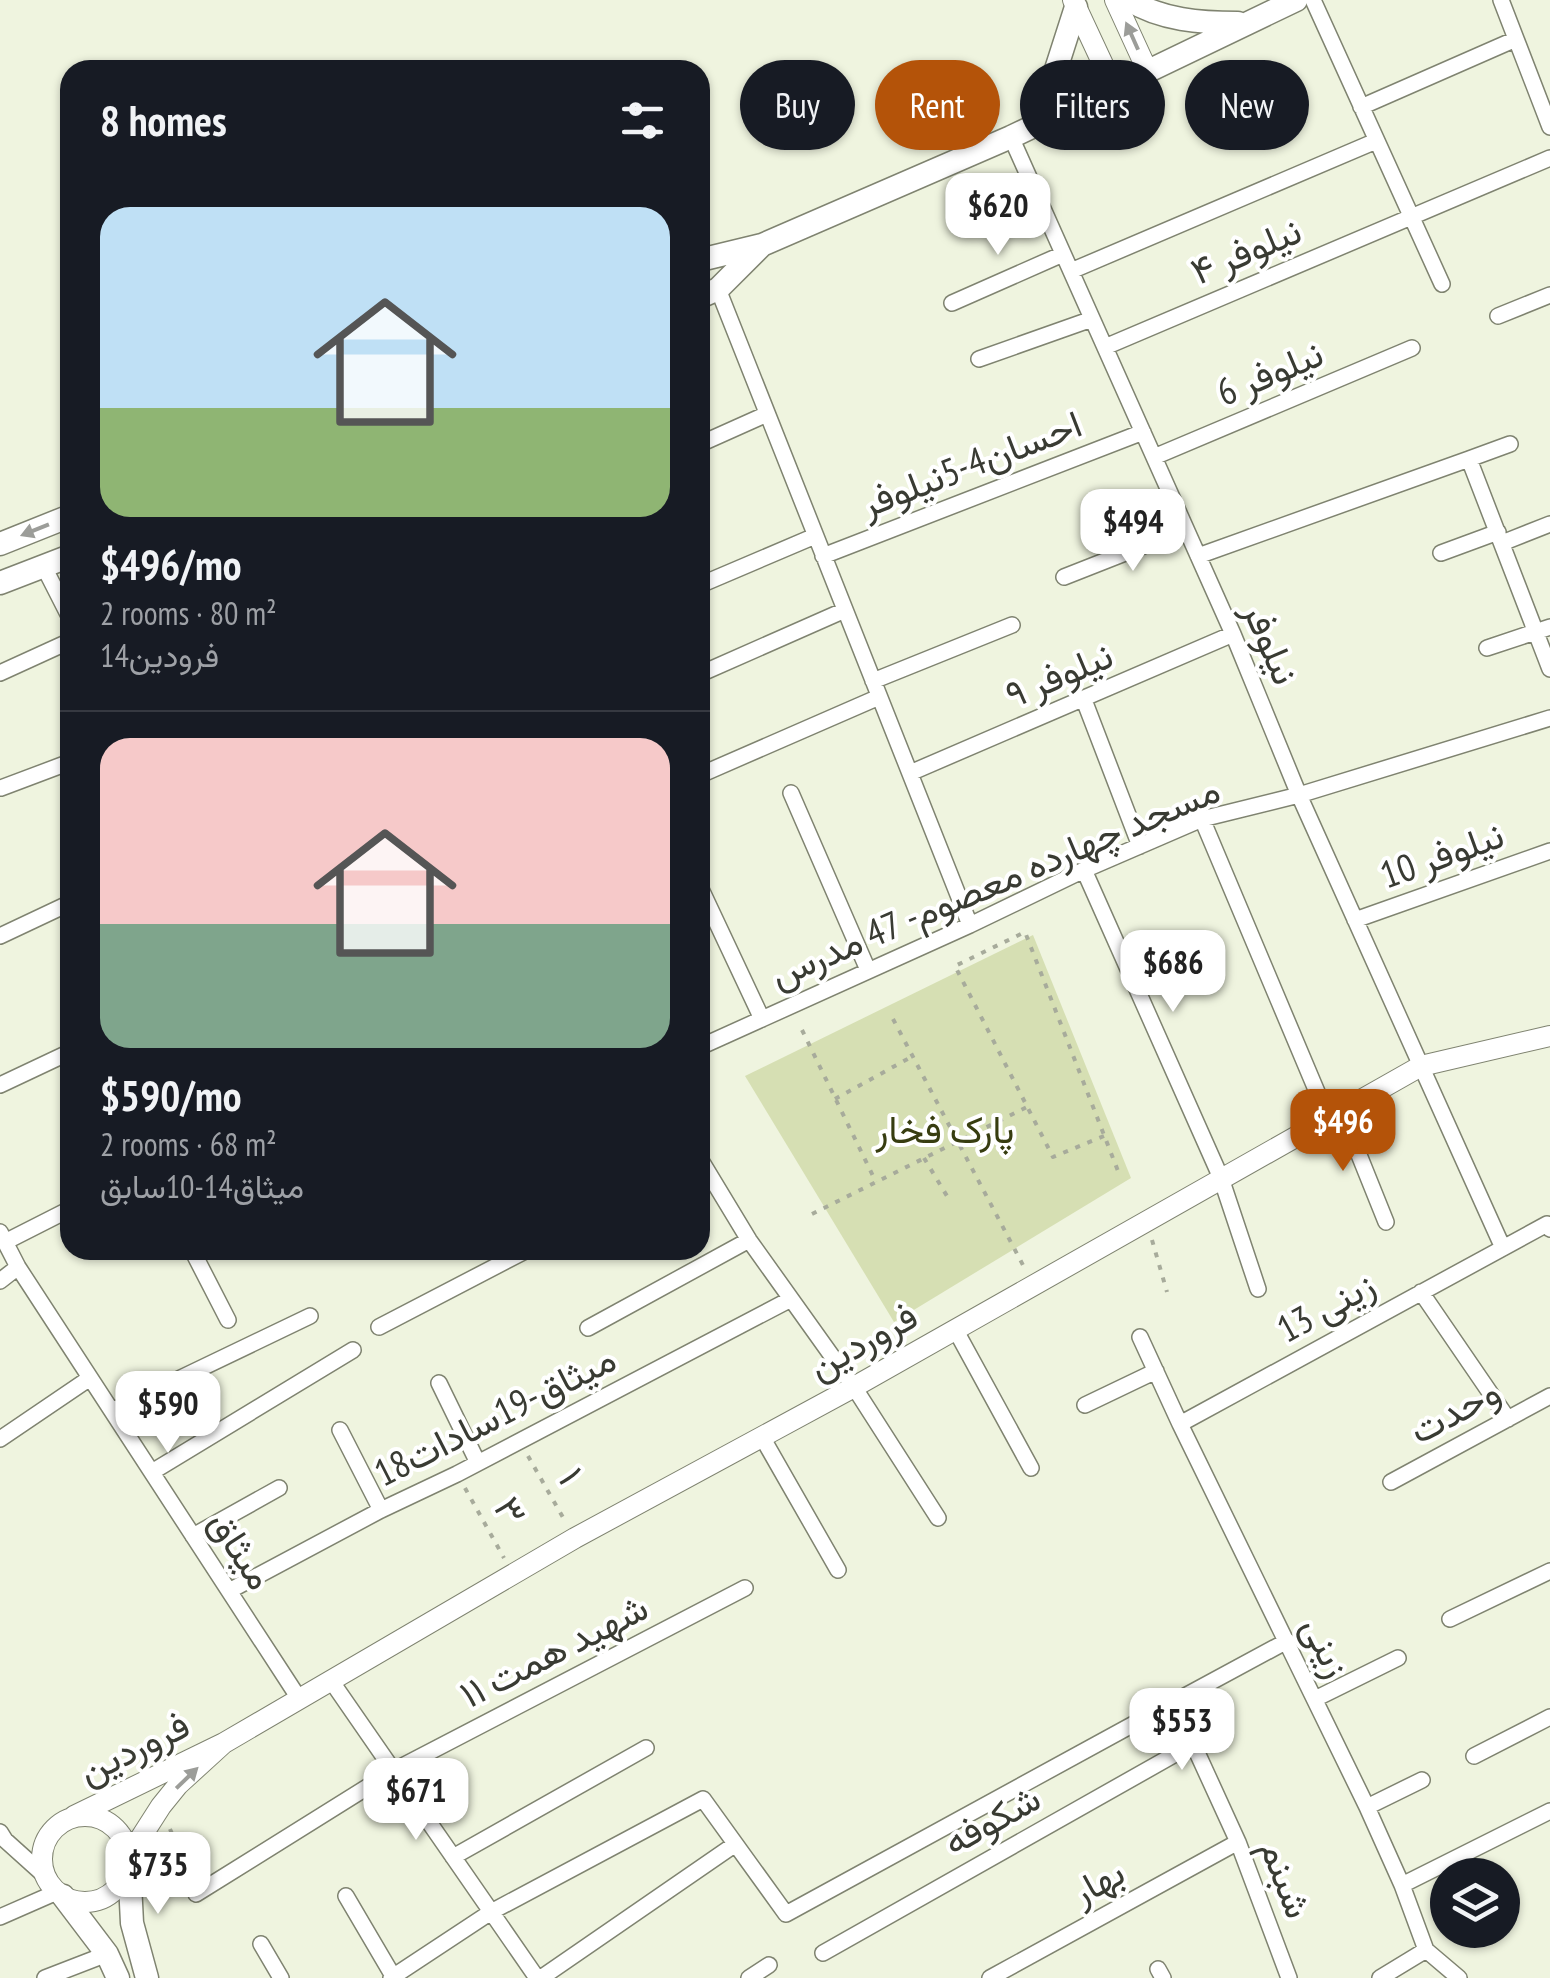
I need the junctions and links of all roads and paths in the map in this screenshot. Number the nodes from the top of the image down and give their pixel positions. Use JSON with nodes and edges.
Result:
{"nodes":[{"id":1,"x":1116,"y":0,"type":"edge"},
{"id":2,"x":1129,"y":0,"type":"edge"},
{"id":3,"x":1296,"y":0,"type":"edge"},
{"id":4,"x":1313,"y":0,"type":"edge"},
{"id":5,"x":1501,"y":0,"type":"edge"},
{"id":6,"x":1074,"y":4,"type":"edge"},
{"id":7,"x":1246,"y":23,"type":"junction"},
{"id":8,"x":1516,"y":39,"type":"junction"},
{"id":9,"x":1058,"y":60,"type":"edge"},
{"id":10,"x":1101,"y":60,"type":"edge"},
{"id":11,"x":1143,"y":60,"type":"edge"},
{"id":12,"x":1165,"y":64,"type":"edge"},
{"id":13,"x":1360,"y":108,"type":"junction"},
{"id":14,"x":1550,"y":128,"type":"edge"},
{"id":15,"x":1020,"y":133,"type":"edge"},
{"id":16,"x":1011,"y":137,"type":"junction"},
{"id":17,"x":1376,"y":142,"type":"junction"},
{"id":18,"x":1550,"y":158,"type":"edge"},
{"id":19,"x":1412,"y":215,"type":"junction"},
{"id":20,"x":762,"y":245,"type":"junction"},
{"id":21,"x":1063,"y":254,"type":"junction"},
{"id":22,"x":710,"y":258,"type":"edge"},
{"id":23,"x":1071,"y":270,"type":"junction"},
{"id":24,"x":1442,"y":284,"type":"dead end"},
{"id":25,"x":710,"y":292,"type":"edge"},
{"id":26,"x":710,"y":295,"type":"edge"},
{"id":27,"x":1550,"y":295,"type":"edge"},
{"id":28,"x":952,"y":302,"type":"dead end"},
{"id":29,"x":1498,"y":316,"type":"dead end"},
{"id":30,"x":1092,"y":319,"type":"junction"},
{"id":31,"x":1105,"y":347,"type":"junction"},
{"id":32,"x":1412,"y":348,"type":"dead end"},
{"id":33,"x":979,"y":358,"type":"dead end"},
{"id":34,"x":767,"y":414,"type":"junction"},
{"id":35,"x":1143,"y":432,"type":"junction"},
{"id":36,"x":710,"y":440,"type":"edge"},
{"id":37,"x":1510,"y":444,"type":"dead end"},
{"id":38,"x":1154,"y":457,"type":"junction"},
{"id":39,"x":1469,"y":458,"type":"junction"},
{"id":40,"x":60,"y":520,"type":"edge"},
{"id":41,"x":1550,"y":524,"type":"edge"},
{"id":42,"x":1186,"y":529,"type":"junction"},
{"id":43,"x":816,"y":536,"type":"junction"},
{"id":44,"x":1500,"y":538,"type":"junction"},
{"id":45,"x":0,"y":544,"type":"edge"},
{"id":46,"x":1441,"y":554,"type":"dead end"},
{"id":47,"x":824,"y":556,"type":"junction"},
{"id":48,"x":1198,"y":556,"type":"junction"},
{"id":49,"x":60,"y":560,"type":"edge"},
{"id":50,"x":44,"y":567,"type":"junction"},
{"id":51,"x":1064,"y":577,"type":"dead end"},
{"id":52,"x":710,"y":582,"type":"edge"},
{"id":53,"x":0,"y":583,"type":"edge"},
{"id":54,"x":60,"y":598,"type":"edge"},
{"id":55,"x":845,"y":610,"type":"junction"},
{"id":56,"x":1012,"y":625,"type":"dead end"},
{"id":57,"x":1543,"y":630,"type":"edge"},
{"id":58,"x":1233,"y":634,"type":"junction"},
{"id":59,"x":60,"y":645,"type":"edge"},
{"id":60,"x":1488,"y":648,"type":"dead end"},
{"id":61,"x":1550,"y":669,"type":"edge"},
{"id":62,"x":710,"y":670,"type":"edge"},
{"id":63,"x":0,"y":672,"type":"edge"},
{"id":64,"x":876,"y":689,"type":"junction"},
{"id":65,"x":1084,"y":700,"type":"junction"},
{"id":66,"x":1550,"y":718,"type":"edge"},
{"id":67,"x":60,"y":766,"type":"edge"},
{"id":68,"x":710,"y":770,"type":"edge"},
{"id":69,"x":910,"y":773,"type":"junction"},
{"id":70,"x":2,"y":788,"type":"edge"},
{"id":71,"x":792,"y":793,"type":"dead end"},
{"id":72,"x":1299,"y":795,"type":"junction"},
{"id":73,"x":1202,"y":819,"type":"junction"},
{"id":74,"x":1140,"y":846,"type":"junction"},
{"id":75,"x":1550,"y":851,"type":"edge"},
{"id":76,"x":1084,"y":870,"type":"junction"},
{"id":77,"x":60,"y":908,"type":"edge"},
{"id":78,"x":710,"y":908,"type":"edge"},
{"id":79,"x":1355,"y":920,"type":"junction"},
{"id":80,"x":970,"y":925,"type":"junction"},
{"id":81,"x":0,"y":936,"type":"edge"},
{"id":82,"x":868,"y":970,"type":"junction"},
{"id":83,"x":762,"y":1019,"type":"junction"},
{"id":84,"x":893,"y":1019,"type":"dead end"},
{"id":85,"x":802,"y":1030,"type":"dead end"},
{"id":86,"x":1550,"y":1036,"type":"edge"},
{"id":87,"x":710,"y":1042,"type":"edge"},
{"id":88,"x":913,"y":1056,"type":"junction"},
{"id":89,"x":60,"y":1057,"type":"edge"},
{"id":90,"x":1421,"y":1066,"type":"junction"},
{"id":91,"x":0,"y":1084,"type":"edge"},
{"id":92,"x":835,"y":1099,"type":"junction"},
{"id":93,"x":1029,"y":1106,"type":"junction"},
{"id":94,"x":1335,"y":1114,"type":"junction"},
{"id":95,"x":1104,"y":1136,"type":"junction"},
{"id":96,"x":958,"y":1141,"type":"junction"},
{"id":97,"x":924,"y":1158,"type":"junction"},
{"id":98,"x":1118,"y":1171,"type":"dead end"},
{"id":99,"x":710,"y":1176,"type":"edge"},
{"id":100,"x":1221,"y":1178,"type":"junction"},
{"id":101,"x":876,"y":1182,"type":"junction"},
{"id":102,"x":950,"y":1201,"type":"dead end"},
{"id":103,"x":60,"y":1213,"type":"edge"},
{"id":104,"x":812,"y":1214,"type":"dead end"},
{"id":105,"x":1146,"y":1221,"type":"junction"},
{"id":106,"x":1386,"y":1222,"type":"dead end"},
{"id":107,"x":1549,"y":1225,"type":"edge"},
{"id":108,"x":2,"y":1237,"type":"edge"},
{"id":109,"x":749,"y":1240,"type":"junction"},
{"id":110,"x":1503,"y":1248,"type":"junction"},
{"id":111,"x":197,"y":1260,"type":"edge"},
{"id":112,"x":509,"y":1260,"type":"edge"},
{"id":113,"x":18,"y":1267,"type":"junction"},
{"id":114,"x":0,"y":1282,"type":"edge"},
{"id":115,"x":1034,"y":1284,"type":"junction"},
{"id":116,"x":1258,"y":1289,"type":"dead end"},
{"id":117,"x":1167,"y":1292,"type":"dead end"},
{"id":118,"x":1422,"y":1292,"type":"junction"},
{"id":119,"x":791,"y":1299,"type":"junction"},
{"id":120,"x":310,"y":1316,"type":"dead end"},
{"id":121,"x":228,"y":1320,"type":"dead end"},
{"id":122,"x":379,"y":1327,"type":"dead end"},
{"id":123,"x":588,"y":1328,"type":"dead end"},
{"id":124,"x":955,"y":1329,"type":"junction"},
{"id":125,"x":1140,"y":1337,"type":"dead end"},
{"id":126,"x":353,"y":1350,"type":"dead end"},
{"id":127,"x":1156,"y":1371,"type":"junction"},
{"id":128,"x":90,"y":1378,"type":"junction"},
{"id":129,"x":439,"y":1383,"type":"dead end"},
{"id":130,"x":854,"y":1387,"type":"junction"},
{"id":131,"x":1550,"y":1396,"type":"edge"},
{"id":132,"x":1086,"y":1404,"type":"dead end"},
{"id":133,"x":112,"y":1411,"type":"junction"},
{"id":134,"x":1508,"y":1419,"type":"junction"},
{"id":135,"x":1180,"y":1424,"type":"junction"},
{"id":136,"x":340,"y":1430,"type":"dead end"},
{"id":137,"x":762,"y":1437,"type":"junction"},
{"id":138,"x":0,"y":1439,"type":"edge"},
{"id":139,"x":520,"y":1442,"type":"junction"},
{"id":140,"x":478,"y":1463,"type":"junction"},
{"id":141,"x":1031,"y":1468,"type":"dead end"},
{"id":142,"x":152,"y":1472,"type":"junction"},
{"id":143,"x":458,"y":1474,"type":"junction"},
{"id":144,"x":1391,"y":1482,"type":"dead end"},
{"id":145,"x":280,"y":1488,"type":"dead end"},
{"id":146,"x":381,"y":1510,"type":"junction"},
{"id":147,"x":938,"y":1518,"type":"dead end"},
{"id":148,"x":193,"y":1536,"type":"junction"},
{"id":149,"x":575,"y":1538,"type":"junction"},
{"id":150,"x":838,"y":1570,"type":"dead end"},
{"id":151,"x":1550,"y":1571,"type":"edge"},
{"id":152,"x":514,"y":1575,"type":"junction"},
{"id":153,"x":745,"y":1588,"type":"dead end"},
{"id":154,"x":229,"y":1591,"type":"junction"},
{"id":155,"x":1450,"y":1619,"type":"dead end"},
{"id":156,"x":1286,"y":1641,"type":"junction"},
{"id":157,"x":1398,"y":1658,"type":"dead end"},
{"id":158,"x":332,"y":1682,"type":"junction"},
{"id":159,"x":1316,"y":1699,"type":"junction"},
{"id":160,"x":300,"y":1700,"type":"junction"},
{"id":161,"x":1174,"y":1702,"type":"junction"},
{"id":162,"x":1550,"y":1717,"type":"edge"},
{"id":163,"x":224,"y":1743,"type":"junction"},
{"id":164,"x":1193,"y":1744,"type":"junction"},
{"id":165,"x":646,"y":1748,"type":"dead end"},
{"id":166,"x":1474,"y":1756,"type":"dead end"},
{"id":167,"x":393,"y":1771,"type":"junction"},
{"id":168,"x":1422,"y":1780,"type":"dead end"},
{"id":169,"x":161,"y":1806,"type":"junction"},
{"id":170,"x":1367,"y":1807,"type":"junction"},
{"id":171,"x":1550,"y":1811,"type":"edge"},
{"id":172,"x":74,"y":1816,"type":"junction"},
{"id":173,"x":2,"y":1838,"type":"edge"},
{"id":174,"x":1238,"y":1842,"type":"junction"},
{"id":175,"x":734,"y":1846,"type":"junction"},
{"id":176,"x":453,"y":1857,"type":"junction"},
{"id":177,"x":129,"y":1860,"type":"junction"},
{"id":178,"x":44,"y":1874,"type":"junction"},
{"id":179,"x":1402,"y":1884,"type":"junction"},
{"id":180,"x":60,"y":1894,"type":"junction"},
{"id":181,"x":196,"y":1894,"type":"joint"},
{"id":182,"x":346,"y":1896,"type":"dead end"},
{"id":183,"x":491,"y":1912,"type":"junction"},
{"id":184,"x":0,"y":1917,"type":"edge"},
{"id":185,"x":261,"y":1944,"type":"dead end"},
{"id":186,"x":1426,"y":1950,"type":"junction"},
{"id":187,"x":823,"y":1953,"type":"dead end"},
{"id":188,"x":107,"y":1954,"type":"junction"},
{"id":189,"x":769,"y":1965,"type":"dead end"},
{"id":190,"x":392,"y":1977,"type":"edge"},
{"id":191,"x":45,"y":1978,"type":"edge"},
{"id":192,"x":118,"y":1978,"type":"edge"},
{"id":193,"x":147,"y":1978,"type":"edge"},
{"id":194,"x":282,"y":1978,"type":"edge"},
{"id":195,"x":539,"y":1978,"type":"edge"},
{"id":196,"x":749,"y":1978,"type":"edge"},
{"id":197,"x":990,"y":1978,"type":"edge"},
{"id":198,"x":1290,"y":1978,"type":"edge"},
{"id":199,"x":1380,"y":1978,"type":"edge"},
{"id":200,"x":1459,"y":1978,"type":"edge"}],
"edges":[{"from":11,"to":1,"type":"street","one_way":true},
{"from":2,"to":7,"type":"main road"},
{"from":3,"to":7,"type":"main road"},
{"from":4,"to":13,"type":"street"},
{"from":5,"to":8,"type":"street"},
{"from":6,"to":9,"type":"main road"},
{"from":6,"to":10,"type":"street"},
{"from":7,"to":12,"type":"main road"},
{"from":8,"to":13,"type":"street"},
{"from":8,"to":14,"type":"street"},
{"from":13,"to":17,"type":"street"},
{"from":15,"to":16,"type":"main road"},
{"from":16,"to":20,"type":"main road"},
{"from":16,"to":21,"type":"street","name":"نیلوفر"},
{"from":17,"to":19,"type":"street"},
{"from":17,"to":23,"type":"street"},
{"from":18,"to":19,"type":"street","name":"نیلوفر ۴"},
{"from":19,"to":24,"type":"street"},
{"from":19,"to":31,"type":"street","name":"نیلوفر ۴"},
{"from":20,"to":22,"type":"main road"},
{"from":20,"to":25,"type":"main road"},
{"from":21,"to":23,"type":"street","name":"نیلوفر"},
{"from":21,"to":28,"type":"street"},
{"from":23,"to":30,"type":"street","name":"نیلوفر"},
{"from":26,"to":34,"type":"street"},
{"from":27,"to":29,"type":"street"},
{"from":30,"to":31,"type":"street","name":"نیلوفر"},
{"from":30,"to":33,"type":"street"},
{"from":31,"to":35,"type":"street","name":"نیلوفر"},
{"from":32,"to":38,"type":"street","name":"نیلوفر 6"},
{"from":34,"to":36,"type":"street"},
{"from":34,"to":43,"type":"street"},
{"from":35,"to":38,"type":"street","name":"نیلوفر"},
{"from":35,"to":47,"type":"street","name":"احسان4-5نیلوفر"},
{"from":37,"to":39,"type":"street"},
{"from":38,"to":42,"type":"street","name":"نیلوفر"},
{"from":39,"to":44,"type":"street"},
{"from":39,"to":48,"type":"street"},
{"from":40,"to":45,"type":"main road","one_way":true},
{"from":41,"to":44,"type":"street"},
{"from":42,"to":48,"type":"street","name":"نیلوفر"},
{"from":42,"to":51,"type":"street"},
{"from":43,"to":47,"type":"street"},
{"from":43,"to":52,"type":"street"},
{"from":44,"to":46,"type":"street"},
{"from":44,"to":57,"type":"street"},
{"from":47,"to":55,"type":"street"},
{"from":48,"to":58,"type":"street","name":"نیلوفر"},
{"from":49,"to":50,"type":"main road"},
{"from":50,"to":53,"type":"main road"},
{"from":50,"to":54,"type":"street"},
{"from":55,"to":62,"type":"street"},
{"from":55,"to":64,"type":"street"},
{"from":56,"to":64,"type":"street"},
{"from":57,"to":60,"type":"street"},
{"from":57,"to":61,"type":"street"},
{"from":58,"to":65,"type":"street","name":"نیلوفر ۹"},
{"from":58,"to":72,"type":"street","name":"نیلوفر"},
{"from":59,"to":63,"type":"street"},
{"from":64,"to":68,"type":"street"},
{"from":64,"to":69,"type":"street"},
{"from":65,"to":69,"type":"street","name":"نیلوفر ۹"},
{"from":65,"to":74,"type":"street"},
{"from":66,"to":72,"type":"street","name":"مسجد چهارده معصوم- 47 مدرس"},
{"from":67,"to":70,"type":"street"},
{"from":69,"to":80,"type":"street"},
{"from":71,"to":82,"type":"street"},
{"from":72,"to":73,"type":"street","name":"مسجد چهارده معصوم- 47 مدرس"},
{"from":72,"to":79,"type":"street","name":"نیلوفر"},
{"from":73,"to":74,"type":"street","name":"مسجد چهارده معصوم- 47 مدرس"},
{"from":73,"to":94,"type":"street"},
{"from":74,"to":76,"type":"street","name":"مسجد چهارده معصوم- 47 مدرس"},
{"from":75,"to":79,"type":"street","name":"نیلوفر 10"},
{"from":76,"to":80,"type":"street","name":"مسجد چهارده معصوم- 47 مدرس"},
{"from":76,"to":100,"type":"street"},
{"from":77,"to":81,"type":"street"},
{"from":78,"to":83,"type":"street"},
{"from":79,"to":90,"type":"street","name":"نیلوفر"},
{"from":80,"to":82,"type":"street","name":"مسجد چهارده معصوم- 47 مدرس"},
{"from":82,"to":83,"type":"street","name":"مسجد چهارده معصوم- 47 مدرس"},
{"from":83,"to":87,"type":"street","name":"مسجد چهارده معصوم- 47 مدرس"},
{"from":84,"to":88,"type":"path"},
{"from":85,"to":92,"type":"path"},
{"from":86,"to":90,"type":"street","name":"فروردین"},
{"from":88,"to":92,"type":"path"},
{"from":88,"to":96,"type":"path"},
{"from":89,"to":91,"type":"street"},
{"from":90,"to":94,"type":"street","name":"فروردین"},
{"from":90,"to":110,"type":"street","name":"نیلوفر"},
{"from":92,"to":101,"type":"path"},
{"from":93,"to":95,"type":"path"},
{"from":93,"to":95,"type":"path"},
{"from":93,"to":96,"type":"path"},
{"from":94,"to":100,"type":"street","name":"فروردین"},
{"from":94,"to":106,"type":"street"},
{"from":95,"to":98,"type":"path"},
{"from":96,"to":97,"type":"path"},
{"from":96,"to":115,"type":"path"},
{"from":97,"to":101,"type":"path"},
{"from":97,"to":102,"type":"path"},
{"from":99,"to":109,"type":"street"},
{"from":100,"to":105,"type":"street","name":"فروردین"},
{"from":100,"to":116,"type":"street"},
{"from":101,"to":104,"type":"path"},
{"from":103,"to":108,"type":"street"},
{"from":105,"to":115,"type":"street","name":"فروردین"},
{"from":105,"to":117,"type":"path"},
{"from":107,"to":110,"type":"street","name":"زینی 13"},
{"from":108,"to":113,"type":"street","name":"میثاق"},
{"from":109,"to":119,"type":"street"},
{"from":109,"to":123,"type":"street"},
{"from":110,"to":118,"type":"street","name":"زینی 13"},
{"from":111,"to":121,"type":"street"},
{"from":112,"to":122,"type":"street"},
{"from":113,"to":114,"type":"street"},
{"from":113,"to":128,"type":"street","name":"میثاق"},
{"from":115,"to":124,"type":"street","name":"فروردین"},
{"from":118,"to":134,"type":"street"},
{"from":118,"to":135,"type":"street","name":"زینی 13"},
{"from":119,"to":130,"type":"street"},
{"from":119,"to":139,"type":"street","name":"18میثاق-19سادات"},
{"from":120,"to":133,"type":"street"},
{"from":124,"to":130,"type":"street","name":"فروردین"},
{"from":124,"to":141,"type":"street"},
{"from":125,"to":127,"type":"street","name":"زینی"},
{"from":126,"to":142,"type":"street"},
{"from":127,"to":132,"type":"street"},
{"from":127,"to":135,"type":"street","name":"زینی"},
{"from":128,"to":133,"type":"street","name":"میثاق"},
{"from":128,"to":138,"type":"street"},
{"from":129,"to":140,"type":"street"},
{"from":130,"to":137,"type":"street","name":"فروردین"},
{"from":130,"to":147,"type":"street"},
{"from":131,"to":134,"type":"street","name":"وحدت"},
{"from":133,"to":142,"type":"street","name":"میثاق"},
{"from":134,"to":144,"type":"street","name":"وحدت"},
{"from":135,"to":156,"type":"street","name":"زینی"},
{"from":136,"to":146,"type":"street"},
{"from":137,"to":149,"type":"street","name":"فروردین"},
{"from":137,"to":150,"type":"street"},
{"from":139,"to":140,"type":"street","name":"18میثاق-19سادات"},
{"from":139,"to":149,"type":"path","name":"۱"},
{"from":140,"to":143,"type":"street","name":"18میثاق-19سادات"},
{"from":142,"to":148,"type":"street","name":"میثاق"},
{"from":143,"to":146,"type":"street","name":"18میثاق-19سادات"},
{"from":143,"to":152,"type":"path","name":"۳"},
{"from":145,"to":148,"type":"street"},
{"from":146,"to":154,"type":"street","name":"18میثاق-19سادات"},
{"from":148,"to":154,"type":"street","name":"میثاق"},
{"from":149,"to":152,"type":"street","name":"فروردین"},
{"from":151,"to":155,"type":"street"},
{"from":152,"to":158,"type":"street","name":"فروردین"},
{"from":153,"to":167,"type":"street","name":"شهید همت ۱۱"},
{"from":154,"to":160,"type":"street","name":"میثاق"},
{"from":156,"to":159,"type":"street","name":"زینی"},
{"from":156,"to":161,"type":"street"},
{"from":157,"to":159,"type":"street"},
{"from":158,"to":160,"type":"street","name":"فروردین"},
{"from":158,"to":167,"type":"street"},
{"from":159,"to":170,"type":"street","name":"زینی"},
{"from":160,"to":163,"type":"street","name":"فروردین"},
{"from":161,"to":164,"type":"street","name":"شبنم"},
{"from":161,"to":175,"type":"street"},
{"from":162,"to":166,"type":"street"},
{"from":169,"to":163,"type":"street","name":"فروردین","one_way":true},
{"from":163,"to":172,"type":"street","name":"فروردین"},
{"from":164,"to":174,"type":"street","name":"شبنم"},
{"from":164,"to":187,"type":"street","name":"شکوفه"},
{"from":165,"to":176,"type":"street"},
{"from":167,"to":176,"type":"street"},
{"from":167,"to":181,"type":"street","name":"شهید همت ۱۱"},
{"from":168,"to":170,"type":"street"},
{"from":169,"to":177,"type":"street","name":"فروردین"},
{"from":169,"to":181,"type":"path"},
{"from":170,"to":179,"type":"street","name":"زینی"},
{"from":171,"to":179,"type":"street"},
{"from":172,"to":177,"type":"street"},
{"from":172,"to":178,"type":"street"},
{"from":173,"to":178,"type":"street"},
{"from":174,"to":197,"type":"street","name":"بهار"},
{"from":174,"to":198,"type":"street","name":"شبنم"},
{"from":175,"to":183,"type":"street"},
{"from":175,"to":195,"type":"street"},
{"from":176,"to":183,"type":"street"},
{"from":177,"to":180,"type":"street"},
{"from":177,"to":193,"type":"main road"},
{"from":178,"to":180,"type":"street"},
{"from":179,"to":186,"type":"street","name":"زینی"},
{"from":180,"to":184,"type":"street"},
{"from":180,"to":188,"type":"main road"},
{"from":182,"to":190,"type":"street"},
{"from":183,"to":190,"type":"street"},
{"from":183,"to":195,"type":"street"},
{"from":185,"to":194,"type":"street"},
{"from":186,"to":199,"type":"street"},
{"from":186,"to":200,"type":"street","name":"زینی"},
{"from":188,"to":191,"type":"street"},
{"from":188,"to":192,"type":"main road"},
{"from":189,"to":196,"type":"street"}]}
